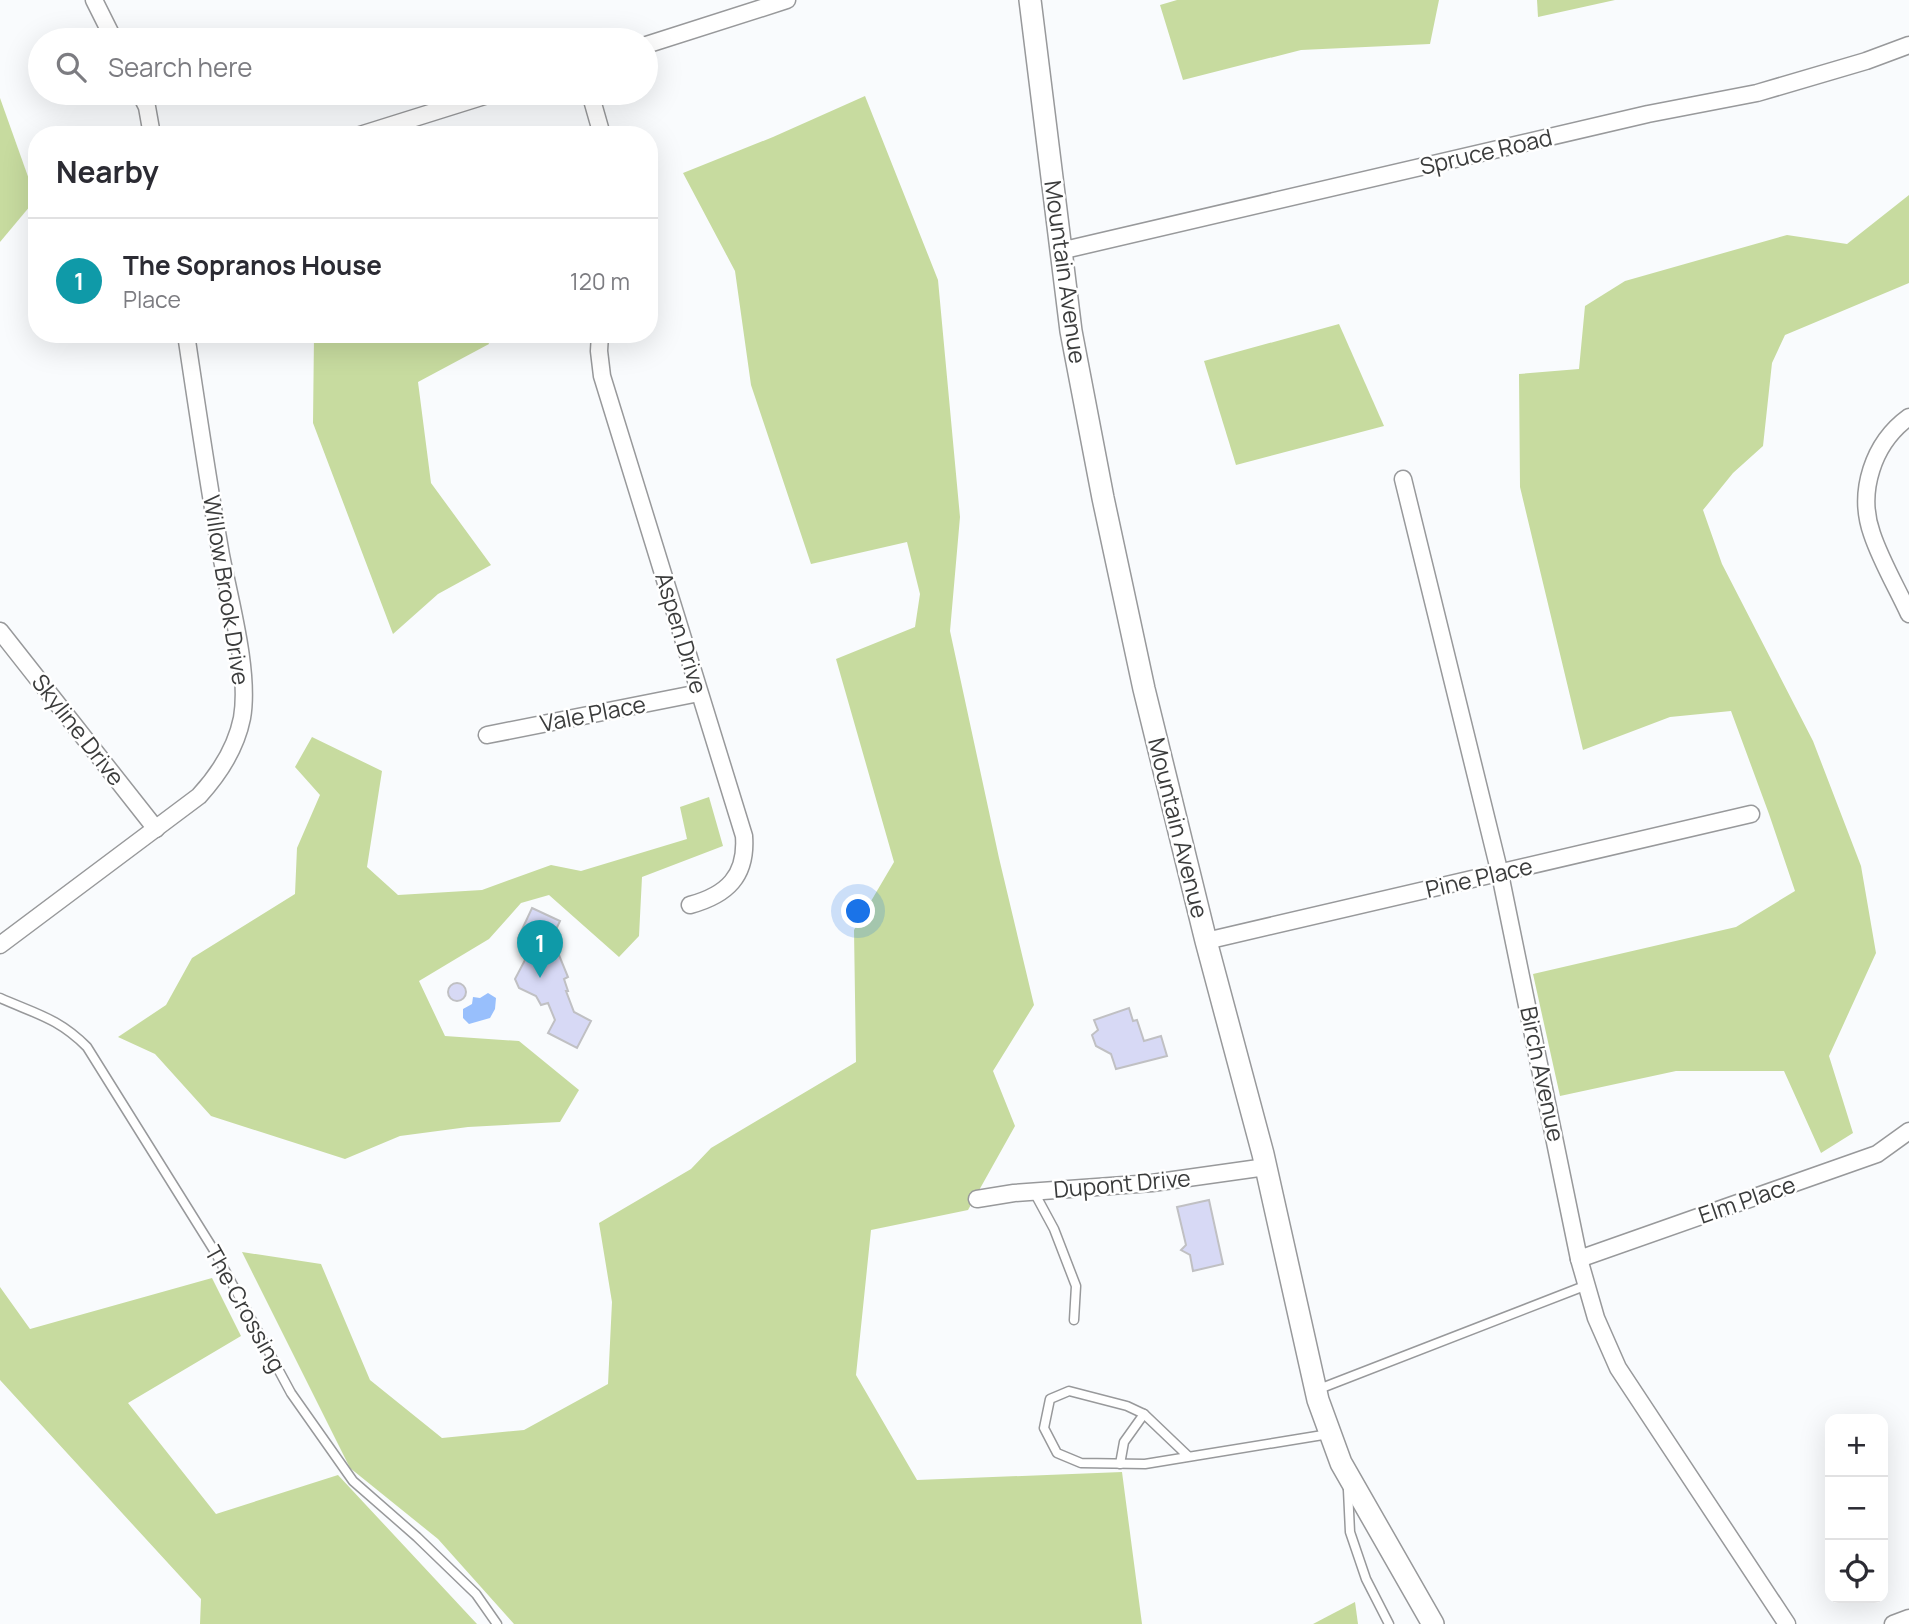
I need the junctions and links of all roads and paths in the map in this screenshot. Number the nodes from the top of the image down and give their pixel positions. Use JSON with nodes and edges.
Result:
{"nodes":[{"id":1,"x":94,"y":0,"type":"edge"},
{"id":2,"x":787,"y":0,"type":"edge"},
{"id":3,"x":1030,"y":0,"type":"edge"},
{"id":4,"x":108,"y":28,"type":"edge"},
{"id":5,"x":658,"y":41,"type":"edge"},
{"id":6,"x":1909,"y":45,"type":"edge"},
{"id":7,"x":145,"y":105,"type":"edge"},
{"id":8,"x":456,"y":105,"type":"edge"},
{"id":9,"x":593,"y":105,"type":"edge"},
{"id":10,"x":150,"y":126,"type":"edge"},
{"id":11,"x":389,"y":126,"type":"edge"},
{"id":12,"x":599,"y":126,"type":"edge"},
{"id":13,"x":1060,"y":251,"type":"junction"},
{"id":14,"x":187,"y":343,"type":"edge"},
{"id":15,"x":599,"y":343,"type":"edge"},
{"id":16,"x":1909,"y":417,"type":"edge"},
{"id":17,"x":1403,"y":479,"type":"dead end"},
{"id":18,"x":1909,"y":614,"type":"edge"},
{"id":19,"x":0,"y":631,"type":"edge"},
{"id":20,"x":699,"y":694,"type":"junction"},
{"id":21,"x":487,"y":734,"type":"dead end"},
{"id":22,"x":1751,"y":814,"type":"dead end"},
{"id":23,"x":156,"y":829,"type":"junction"},
{"id":24,"x":1500,"y":874,"type":"junction"},
{"id":25,"x":690,"y":905,"type":"dead end"},
{"id":26,"x":1206,"y":942,"type":"junction"},
{"id":27,"x":0,"y":945,"type":"edge"},
{"id":28,"x":0,"y":998,"type":"edge"},
{"id":29,"x":1909,"y":1131,"type":"edge"},
{"id":30,"x":1266,"y":1167,"type":"junction"},
{"id":31,"x":1034,"y":1192,"type":"junction"},
{"id":32,"x":977,"y":1199,"type":"dead end"},
{"id":33,"x":1579,"y":1259,"type":"junction"},
{"id":34,"x":1587,"y":1285,"type":"junction"},
{"id":35,"x":1074,"y":1320,"type":"dead end"},
{"id":36,"x":1316,"y":1390,"type":"junction"},
{"id":37,"x":1144,"y":1414,"type":"junction"},
{"id":38,"x":1329,"y":1434,"type":"junction"},
{"id":39,"x":1188,"y":1456,"type":"junction"},
{"id":40,"x":1120,"y":1464,"type":"junction"},
{"id":41,"x":1348,"y":1476,"type":"junction"},
{"id":42,"x":1909,"y":1618,"type":"edge"},
{"id":43,"x":497,"y":1624,"type":"edge"},
{"id":44,"x":1390,"y":1624,"type":"edge"},
{"id":45,"x":1433,"y":1624,"type":"edge"},
{"id":46,"x":1787,"y":1624,"type":"edge"},
{"id":47,"x":1894,"y":1624,"type":"edge"}],
"edges":[{"from":1,"to":4,"type":"street"},
{"from":2,"to":5,"type":"street"},
{"from":3,"to":13,"type":"street","name":"Mountain Avenue"},
{"from":6,"to":13,"type":"street","name":"Spruce Road"},
{"from":7,"to":10,"type":"street"},
{"from":8,"to":11,"type":"street"},
{"from":9,"to":12,"type":"street"},
{"from":13,"to":26,"type":"street","name":"Mountain Avenue"},
{"from":14,"to":23,"type":"street","name":"Willow Brook Drive"},
{"from":15,"to":20,"type":"street","name":"Aspen Drive"},
{"from":16,"to":18,"type":"street"},
{"from":17,"to":24,"type":"street","name":"Birch Avenue"},
{"from":19,"to":23,"type":"street","name":"Skyline Drive"},
{"from":20,"to":21,"type":"street","name":"Vale Place"},
{"from":20,"to":25,"type":"street","name":"Aspen Drive"},
{"from":22,"to":24,"type":"street","name":"Pine Place"},
{"from":23,"to":27,"type":"street","name":"Willow Brook Drive"},
{"from":24,"to":26,"type":"street","name":"Pine Place"},
{"from":24,"to":33,"type":"street","name":"Birch Avenue"},
{"from":26,"to":30,"type":"street","name":"Mountain Avenue"},
{"from":28,"to":43,"type":"lane","name":"The Crossing"},
{"from":29,"to":33,"type":"street","name":"Elm Place"},
{"from":30,"to":31,"type":"street","name":"Dupont Drive"},
{"from":30,"to":36,"type":"street","name":"Mountain Avenue"},
{"from":31,"to":32,"type":"street","name":"Dupont Drive"},
{"from":31,"to":35,"type":"lane"},
{"from":33,"to":34,"type":"street","name":"Birch Avenue"},
{"from":34,"to":36,"type":"lane"},
{"from":34,"to":46,"type":"street","name":"Birch Avenue"},
{"from":36,"to":38,"type":"street","name":"Mountain Avenue"},
{"from":37,"to":39,"type":"lane"},
{"from":37,"to":40,"type":"lane"},
{"from":37,"to":40,"type":"lane"},
{"from":38,"to":39,"type":"lane"},
{"from":38,"to":41,"type":"street","name":"Mountain Avenue"},
{"from":39,"to":40,"type":"lane"},
{"from":41,"to":44,"type":"lane"},
{"from":41,"to":45,"type":"street","name":"Mountain Avenue"},
{"from":42,"to":47,"type":"street"}]}
